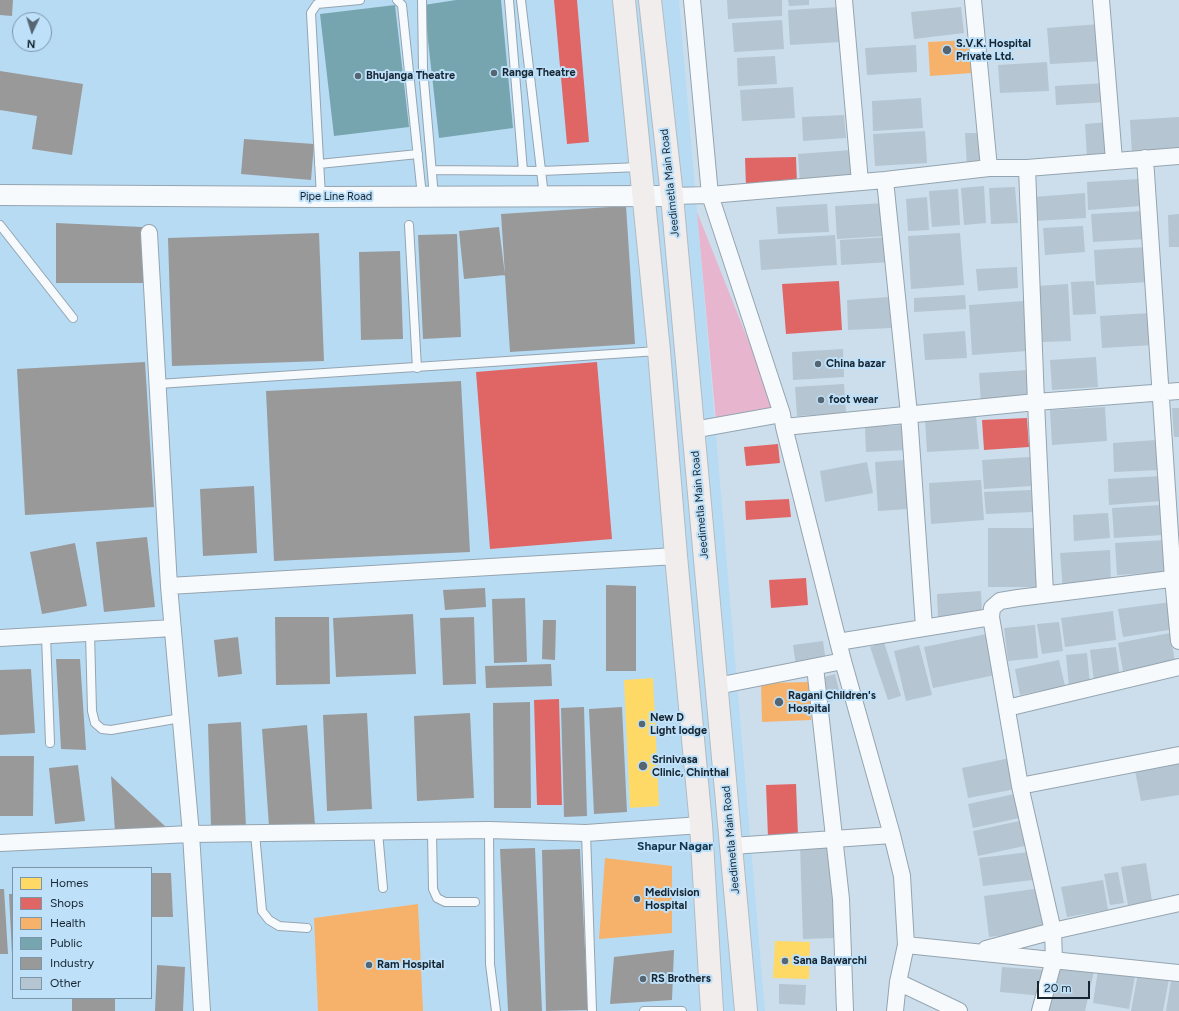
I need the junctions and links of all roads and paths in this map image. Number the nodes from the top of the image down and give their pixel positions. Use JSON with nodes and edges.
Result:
{"nodes":[{"id":1,"x":360,"y":0,"type":"edge"},
{"id":2,"x":397,"y":0,"type":"edge"},
{"id":3,"x":422,"y":0,"type":"edge"},
{"id":4,"x":509,"y":0,"type":"edge"},
{"id":5,"x":521,"y":0,"type":"edge"},
{"id":6,"x":624,"y":0,"type":"edge"},
{"id":7,"x":634,"y":0,"type":"edge"},
{"id":8,"x":650,"y":0,"type":"edge"},
{"id":9,"x":692,"y":0,"type":"edge"},
{"id":10,"x":844,"y":0,"type":"edge"},
{"id":11,"x":972,"y":0,"type":"edge"},
{"id":12,"x":1101,"y":0,"type":"edge"},
{"id":13,"x":627,"y":28,"type":"junction"},
{"id":14,"x":418,"y":154,"type":"junction"},
{"id":15,"x":1179,"y":156,"type":"edge"},
{"id":16,"x":1144,"y":158,"type":"junction"},
{"id":17,"x":1114,"y":160,"type":"junction"},
{"id":18,"x":319,"y":164,"type":"junction"},
{"id":19,"x":641,"y":167,"type":"junction"},
{"id":20,"x":989,"y":168,"type":"junction"},
{"id":21,"x":1027,"y":168,"type":"junction"},
{"id":22,"x":432,"y":170,"type":"junction"},
{"id":23,"x":522,"y":171,"type":"junction"},
{"id":24,"x":540,"y":171,"type":"junction"},
{"id":25,"x":885,"y":180,"type":"junction"},
{"id":26,"x":860,"y":182,"type":"junction"},
{"id":27,"x":0,"y":195,"type":"edge"},
{"id":28,"x":710,"y":195,"type":"junction"},
{"id":29,"x":544,"y":196,"type":"junction"},
{"id":30,"x":644,"y":196,"type":"junction"},
{"id":31,"x":672,"y":196,"type":"junction"},
{"id":32,"x":320,"y":197,"type":"junction"},
{"id":33,"x":428,"y":197,"type":"junction"},
{"id":34,"x":0,"y":225,"type":"edge"},
{"id":35,"x":408,"y":225,"type":"dead end"},
{"id":36,"x":149,"y":233,"type":"dead end"},
{"id":37,"x":72,"y":318,"type":"dead end"},
{"id":38,"x":659,"y":351,"type":"junction"},
{"id":39,"x":416,"y":368,"type":"junction"},
{"id":40,"x":158,"y":384,"type":"junction"},
{"id":41,"x":1179,"y":391,"type":"edge"},
{"id":42,"x":1161,"y":392,"type":"junction"},
{"id":43,"x":1036,"y":402,"type":"junction"},
{"id":44,"x":909,"y":414,"type":"junction"},
{"id":45,"x":783,"y":421,"type":"junction"},
{"id":46,"x":693,"y":430,"type":"junction"},
{"id":47,"x":676,"y":556,"type":"junction"},
{"id":48,"x":1176,"y":578,"type":"edge"},
{"id":49,"x":169,"y":586,"type":"junction"},
{"id":50,"x":1045,"y":594,"type":"junction"},
{"id":51,"x":991,"y":617,"type":"junction"},
{"id":52,"x":924,"y":627,"type":"junction"},
{"id":53,"x":173,"y":628,"type":"junction"},
{"id":54,"x":90,"y":633,"type":"junction"},
{"id":55,"x":46,"y":636,"type":"junction"},
{"id":56,"x":0,"y":638,"type":"edge"},
{"id":57,"x":1179,"y":641,"type":"edge"},
{"id":58,"x":838,"y":642,"type":"junction"},
{"id":59,"x":843,"y":661,"type":"junction"},
{"id":60,"x":1179,"y":667,"type":"edge"},
{"id":61,"x":814,"y":668,"type":"junction"},
{"id":62,"x":717,"y":686,"type":"junction"},
{"id":63,"x":1007,"y":708,"type":"junction"},
{"id":64,"x":181,"y":718,"type":"junction"},
{"id":65,"x":50,"y":743,"type":"dead end"},
{"id":66,"x":1179,"y":755,"type":"edge"},
{"id":67,"x":1020,"y":786,"type":"junction"},
{"id":68,"x":701,"y":825,"type":"junction"},
{"id":69,"x":489,"y":830,"type":"junction"},
{"id":70,"x":432,"y":831,"type":"junction"},
{"id":71,"x":378,"y":832,"type":"junction"},
{"id":72,"x":256,"y":833,"type":"junction"},
{"id":73,"x":586,"y":833,"type":"junction"},
{"id":74,"x":191,"y":834,"type":"junction"},
{"id":75,"x":892,"y":835,"type":"junction"},
{"id":76,"x":834,"y":839,"type":"junction"},
{"id":77,"x":0,"y":842,"type":"edge"},
{"id":78,"x":732,"y":846,"type":"junction"},
{"id":79,"x":383,"y":888,"type":"dead end"},
{"id":80,"x":475,"y":902,"type":"dead end"},
{"id":81,"x":1179,"y":903,"type":"edge"},
{"id":82,"x":307,"y":928,"type":"dead end"},
{"id":83,"x":1052,"y":931,"type":"junction"},
{"id":84,"x":906,"y":945,"type":"junction"},
{"id":85,"x":976,"y":951,"type":"junction"},
{"id":86,"x":742,"y":959,"type":"junction"},
{"id":87,"x":1054,"y":960,"type":"junction"},
{"id":88,"x":709,"y":962,"type":"junction"},
{"id":89,"x":1179,"y":972,"type":"edge"},
{"id":90,"x":898,"y":982,"type":"junction"},
{"id":91,"x":202,"y":1011,"type":"edge"},
{"id":92,"x":496,"y":1011,"type":"edge"},
{"id":93,"x":592,"y":1011,"type":"edge"},
{"id":94,"x":644,"y":1011,"type":"edge"},
{"id":95,"x":682,"y":1011,"type":"edge"},
{"id":96,"x":712,"y":1011,"type":"edge"},
{"id":97,"x":746,"y":1011,"type":"edge"},
{"id":98,"x":845,"y":1011,"type":"edge"},
{"id":99,"x":895,"y":1011,"type":"edge"},
{"id":100,"x":959,"y":1011,"type":"edge"},
{"id":101,"x":1040,"y":1011,"type":"edge"}],
"edges":[{"from":1,"to":18,"type":"lane"},
{"from":2,"to":14,"type":"lane"},
{"from":3,"to":22,"type":"lane"},
{"from":4,"to":23,"type":"lane"},
{"from":5,"to":24,"type":"lane"},
{"from":6,"to":13,"type":"main road"},
{"from":7,"to":13,"type":"main road"},
{"from":8,"to":31,"type":"main road","name":"Jeedimetla Main Road"},
{"from":9,"to":28,"type":"street"},
{"from":10,"to":26,"type":"street"},
{"from":11,"to":20,"type":"street"},
{"from":12,"to":17,"type":"street"},
{"from":13,"to":19,"type":"main road"},
{"from":14,"to":18,"type":"lane"},
{"from":14,"to":33,"type":"lane"},
{"from":15,"to":16,"type":"street"},
{"from":16,"to":17,"type":"street"},
{"from":16,"to":42,"type":"street"},
{"from":17,"to":21,"type":"street"},
{"from":18,"to":32,"type":"lane"},
{"from":19,"to":24,"type":"lane"},
{"from":19,"to":30,"type":"main road"},
{"from":20,"to":21,"type":"street"},
{"from":20,"to":25,"type":"street"},
{"from":21,"to":43,"type":"street"},
{"from":22,"to":23,"type":"lane"},
{"from":22,"to":33,"type":"lane"},
{"from":23,"to":24,"type":"lane"},
{"from":24,"to":29,"type":"lane"},
{"from":25,"to":26,"type":"street"},
{"from":25,"to":44,"type":"street"},
{"from":26,"to":28,"type":"street"},
{"from":27,"to":32,"type":"street","name":"Pipe Line Road"},
{"from":28,"to":31,"type":"street"},
{"from":28,"to":45,"type":"street"},
{"from":29,"to":30,"type":"street","name":"Pipe Line Road"},
{"from":29,"to":33,"type":"street","name":"Pipe Line Road"},
{"from":30,"to":31,"type":"street","name":"Pipe Line Road"},
{"from":30,"to":38,"type":"main road"},
{"from":31,"to":46,"type":"main road","name":"Jeedimetla Main Road"},
{"from":32,"to":33,"type":"street","name":"Pipe Line Road"},
{"from":34,"to":37,"type":"lane"},
{"from":35,"to":39,"type":"lane"},
{"from":36,"to":40,"type":"street"},
{"from":38,"to":39,"type":"lane"},
{"from":38,"to":47,"type":"main road"},
{"from":39,"to":40,"type":"lane"},
{"from":40,"to":49,"type":"street"},
{"from":41,"to":42,"type":"street"},
{"from":42,"to":43,"type":"street"},
{"from":42,"to":48,"type":"street"},
{"from":43,"to":44,"type":"street"},
{"from":43,"to":50,"type":"street"},
{"from":44,"to":45,"type":"street"},
{"from":44,"to":52,"type":"street"},
{"from":45,"to":46,"type":"street"},
{"from":45,"to":58,"type":"street"},
{"from":46,"to":62,"type":"main road","name":"Jeedimetla Main Road"},
{"from":47,"to":49,"type":"street"},
{"from":47,"to":68,"type":"main road"},
{"from":48,"to":50,"type":"street"},
{"from":48,"to":57,"type":"street"},
{"from":49,"to":53,"type":"street"},
{"from":50,"to":51,"type":"street"},
{"from":51,"to":52,"type":"street"},
{"from":51,"to":63,"type":"street"},
{"from":52,"to":58,"type":"street"},
{"from":53,"to":54,"type":"street"},
{"from":53,"to":64,"type":"street"},
{"from":54,"to":55,"type":"street"},
{"from":54,"to":64,"type":"lane"},
{"from":55,"to":56,"type":"street"},
{"from":55,"to":65,"type":"lane"},
{"from":58,"to":59,"type":"street"},
{"from":59,"to":61,"type":"street"},
{"from":59,"to":75,"type":"street"},
{"from":60,"to":63,"type":"street"},
{"from":61,"to":62,"type":"street"},
{"from":61,"to":76,"type":"street"},
{"from":62,"to":78,"type":"main road","name":"Jeedimetla Main Road"},
{"from":63,"to":67,"type":"street"},
{"from":64,"to":74,"type":"street"},
{"from":66,"to":67,"type":"street"},
{"from":67,"to":83,"type":"street"},
{"from":68,"to":73,"type":"street"},
{"from":68,"to":88,"type":"main road"},
{"from":69,"to":70,"type":"street"},
{"from":69,"to":73,"type":"street"},
{"from":69,"to":92,"type":"lane"},
{"from":70,"to":71,"type":"street"},
{"from":70,"to":80,"type":"lane"},
{"from":71,"to":72,"type":"street"},
{"from":71,"to":79,"type":"lane"},
{"from":72,"to":74,"type":"street"},
{"from":72,"to":82,"type":"lane"},
{"from":73,"to":93,"type":"lane"},
{"from":74,"to":77,"type":"street"},
{"from":74,"to":91,"type":"street"},
{"from":75,"to":76,"type":"street"},
{"from":75,"to":84,"type":"street"},
{"from":76,"to":78,"type":"street"},
{"from":76,"to":98,"type":"street"},
{"from":78,"to":86,"type":"main road","name":"Jeedimetla Main Road"},
{"from":81,"to":83,"type":"street"},
{"from":83,"to":85,"type":"street"},
{"from":83,"to":87,"type":"street"},
{"from":84,"to":85,"type":"street"},
{"from":84,"to":90,"type":"street"},
{"from":85,"to":87,"type":"street"},
{"from":86,"to":88,"type":"main road"},
{"from":86,"to":97,"type":"main road","name":"Jeedimetla Main Road"},
{"from":87,"to":89,"type":"street"},
{"from":87,"to":101,"type":"street"},
{"from":88,"to":96,"type":"main road"},
{"from":90,"to":99,"type":"street"},
{"from":90,"to":100,"type":"street"},
{"from":94,"to":95,"type":"lane"}]}
